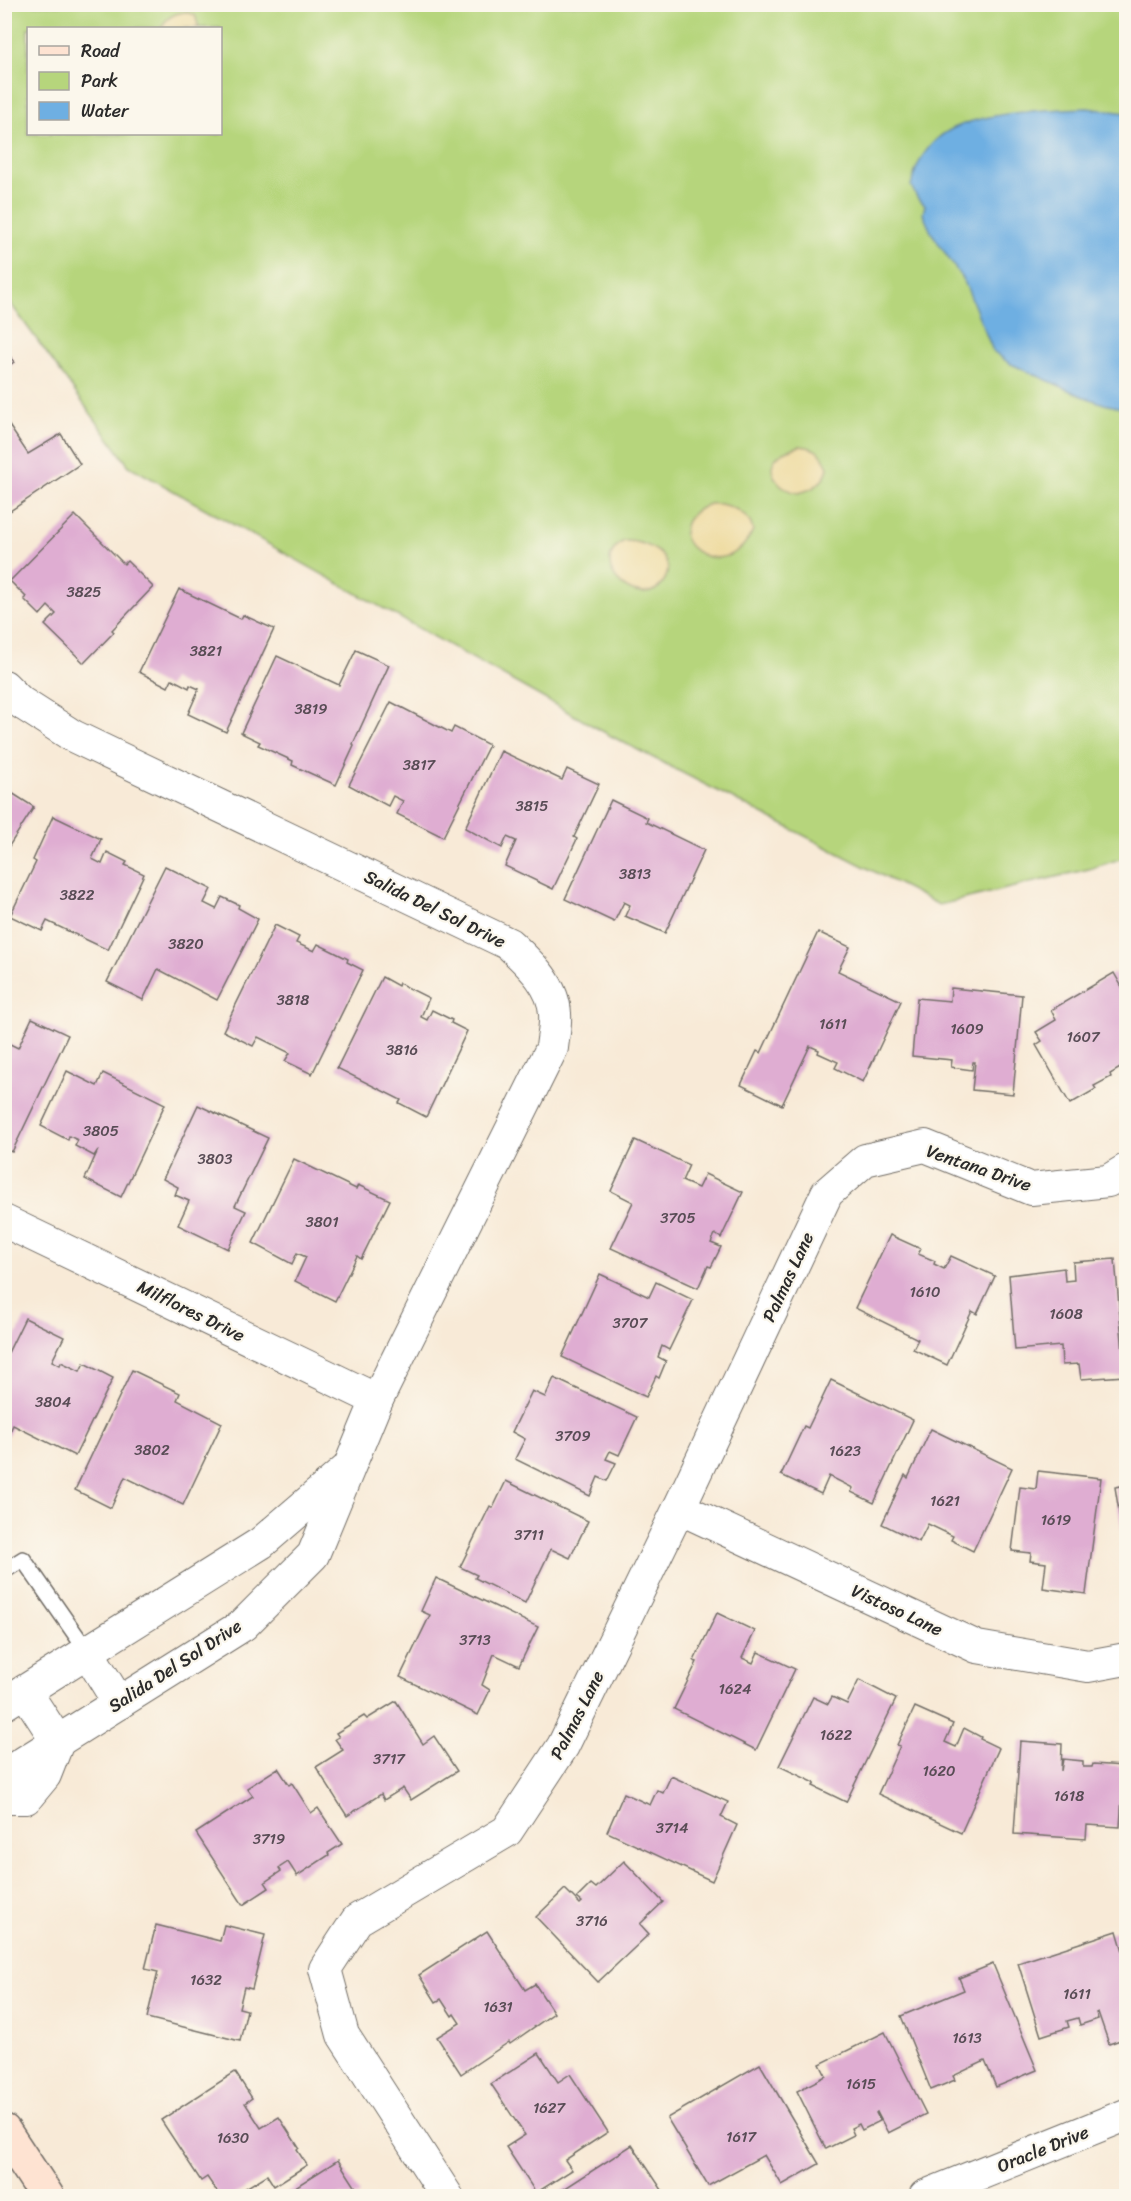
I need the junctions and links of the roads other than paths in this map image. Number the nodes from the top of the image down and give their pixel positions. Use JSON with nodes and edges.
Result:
{"nodes":[{"id":1,"x":4,"y":686,"type":"edge"},
{"id":2,"x":865,"y":1160,"type":"joint"},
{"id":3,"x":1126,"y":1170,"type":"edge"},
{"id":4,"x":4,"y":1221,"type":"edge"},
{"id":5,"x":377,"y":1400,"type":"junction"},
{"id":6,"x":350,"y":1466,"type":"junction"},
{"id":7,"x":679,"y":1508,"type":"junction"},
{"id":8,"x":4,"y":1571,"type":"edge"},
{"id":9,"x":87,"y":1651,"type":"junction"},
{"id":10,"x":1126,"y":1659,"type":"edge"},
{"id":11,"x":15,"y":1698,"type":"edge"},
{"id":12,"x":119,"y":1703,"type":"junction"},
{"id":13,"x":58,"y":1742,"type":"junction"},
{"id":14,"x":4,"y":1775,"type":"edge"},
{"id":15,"x":4,"y":1798,"type":"edge"},
{"id":16,"x":1126,"y":2115,"type":"edge"},
{"id":17,"x":4,"y":2131,"type":"edge"},
{"id":18,"x":47,"y":2196,"type":"edge"},
{"id":19,"x":447,"y":2196,"type":"edge"},
{"id":20,"x":925,"y":2196,"type":"edge"}],
"edges":[{"from":1,"to":5,"type":"street","name":"Salida Del Sol Drive"},
{"from":2,"to":3,"type":"street","name":"Ventana Drive"},
{"from":2,"to":7,"type":"street","name":"Palmas Lane"},
{"from":4,"to":5,"type":"street","name":"Milflores Drive"},
{"from":5,"to":6,"type":"street","name":"Salida Del Sol Drive"},
{"from":6,"to":9,"type":"street","name":"Salida Del Sol Drive"},
{"from":6,"to":12,"type":"street","name":"Salida Del Sol Drive"},
{"from":7,"to":10,"type":"street","name":"Vistoso Lane"},
{"from":7,"to":19,"type":"street","name":"Palmas Lane"},
{"from":8,"to":9,"type":"lane"},
{"from":9,"to":11,"type":"street","name":"Salida Del Sol Drive"},
{"from":9,"to":12,"type":"street"},
{"from":11,"to":13,"type":"street"},
{"from":12,"to":13,"type":"street","name":"Salida Del Sol Drive"},
{"from":13,"to":14,"type":"street","name":"Salida Del Sol Drive"},
{"from":13,"to":15,"type":"street"},
{"from":16,"to":20,"type":"street","name":"Oracle Drive"},
{"from":17,"to":18,"type":"street"}]}
